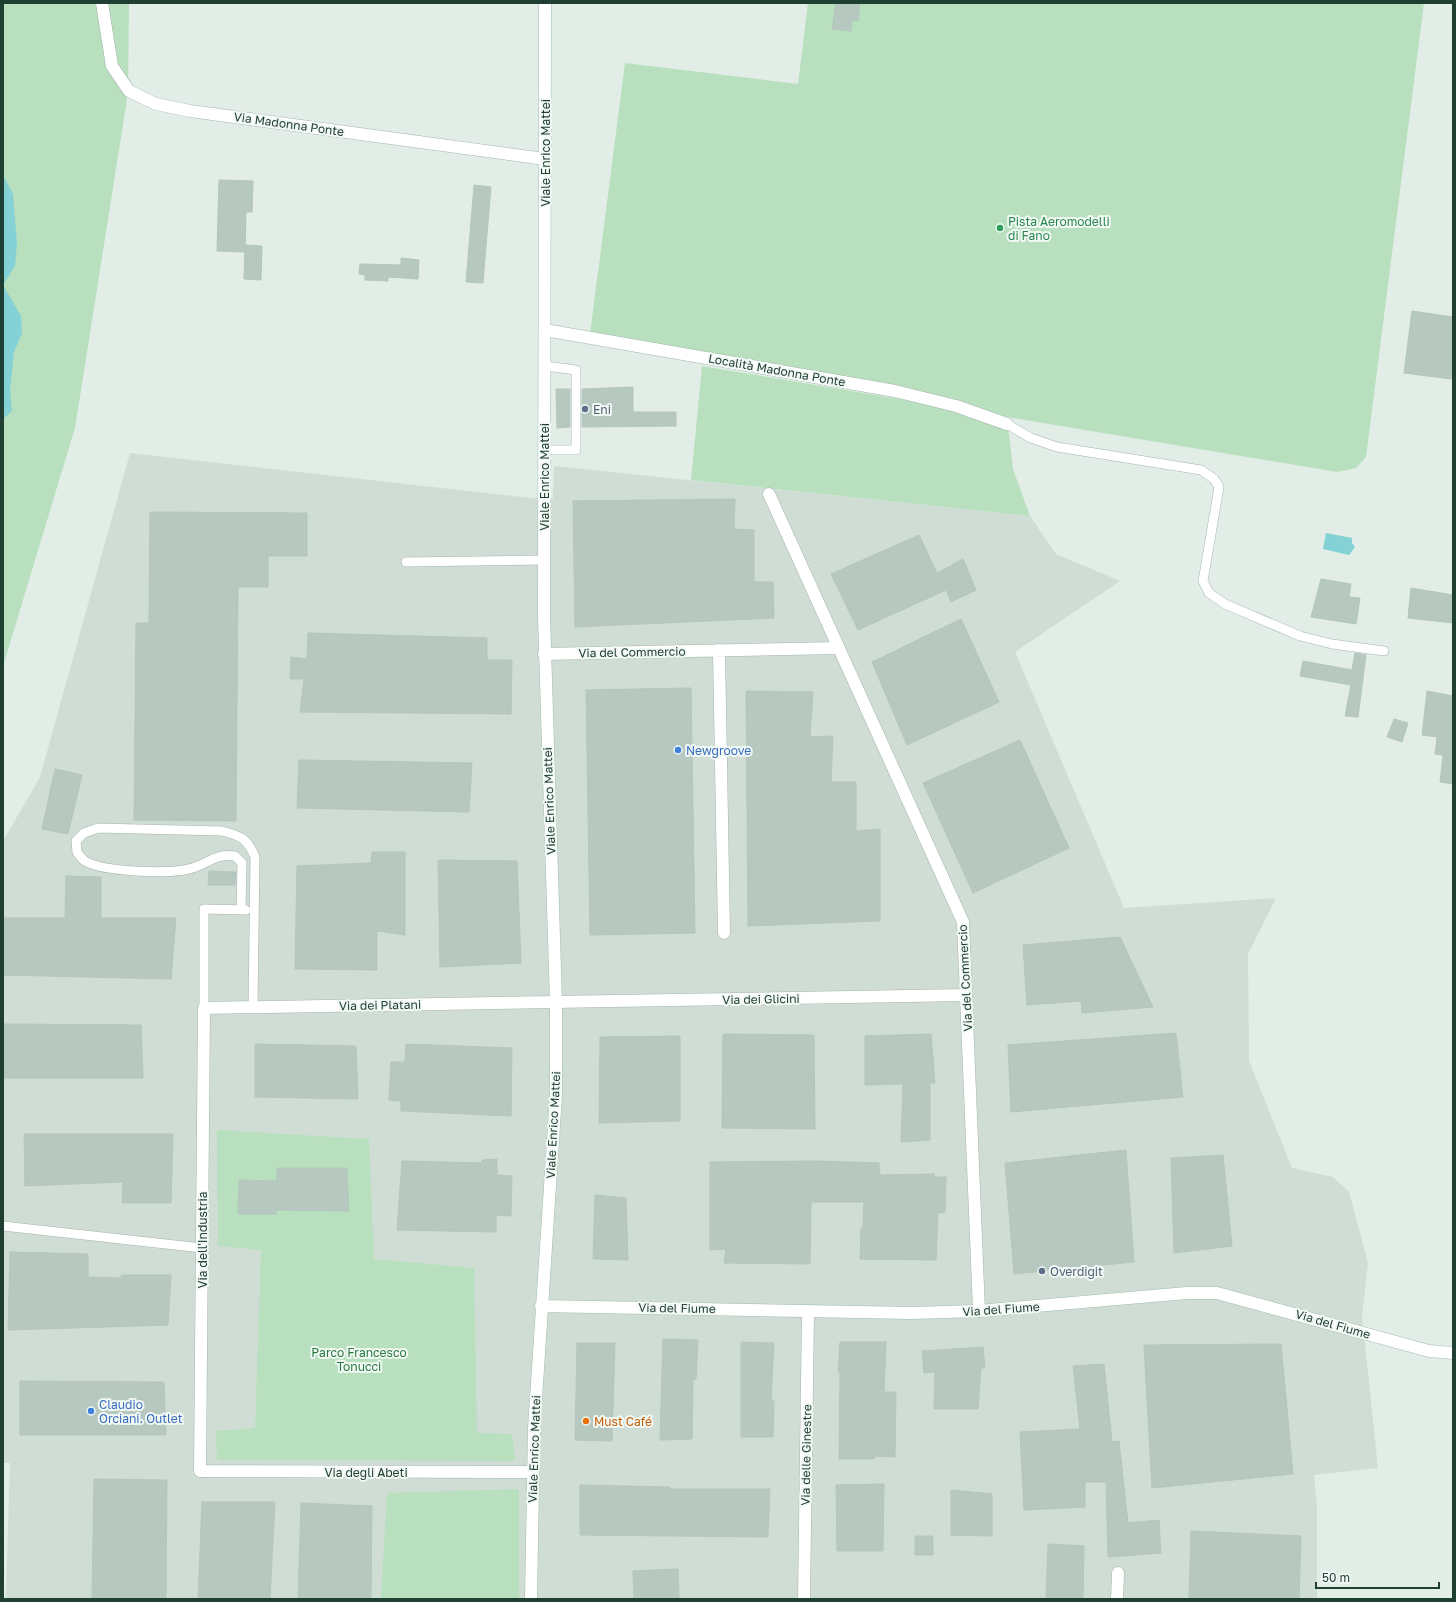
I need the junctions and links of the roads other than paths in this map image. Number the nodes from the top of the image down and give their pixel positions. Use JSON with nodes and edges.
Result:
{"nodes":[{"id":1,"x":102,"y":3,"type":"edge"},
{"id":2,"x":545,"y":3,"type":"edge"},
{"id":3,"x":545,"y":160,"type":"junction"},
{"id":4,"x":545,"y":330,"type":"junction"},
{"id":5,"x":545,"y":366,"type":"junction"},
{"id":6,"x":1006,"y":424,"type":"joint"},
{"id":7,"x":544,"y":450,"type":"junction"},
{"id":8,"x":770,"y":494,"type":"dead end"},
{"id":9,"x":544,"y":560,"type":"junction"},
{"id":10,"x":406,"y":562,"type":"dead end"},
{"id":11,"x":839,"y":648,"type":"junction"},
{"id":12,"x":719,"y":650,"type":"junction"},
{"id":13,"x":1384,"y":651,"type":"dead end"},
{"id":14,"x":544,"y":654,"type":"junction"},
{"id":15,"x":241,"y":910,"type":"junction"},
{"id":16,"x":254,"y":910,"type":"junction"},
{"id":17,"x":724,"y":933,"type":"dead end"},
{"id":18,"x":966,"y":995,"type":"junction"},
{"id":19,"x":556,"y":1002,"type":"junction"},
{"id":20,"x":253,"y":1007,"type":"junction"},
{"id":21,"x":204,"y":1008,"type":"junction"},
{"id":22,"x":3,"y":1226,"type":"edge"},
{"id":23,"x":202,"y":1248,"type":"junction"},
{"id":24,"x":541,"y":1306,"type":"junction"},
{"id":25,"x":808,"y":1311,"type":"junction"},
{"id":26,"x":979,"y":1311,"type":"junction"},
{"id":27,"x":1453,"y":1353,"type":"edge"},
{"id":28,"x":200,"y":1471,"type":"joint"},
{"id":29,"x":533,"y":1472,"type":"junction"},
{"id":30,"x":1118,"y":1573,"type":"dead end"},
{"id":31,"x":531,"y":1599,"type":"edge"},
{"id":32,"x":804,"y":1599,"type":"edge"},
{"id":33,"x":1117,"y":1599,"type":"edge"}],
"edges":[{"from":1,"to":3,"type":"street","name":"Via Madonna Ponte"},
{"from":2,"to":3,"type":"street","name":"Viale Enrico Mattei"},
{"from":3,"to":4,"type":"street","name":"Viale Enrico Mattei"},
{"from":4,"to":5,"type":"street","name":"Viale Enrico Mattei"},
{"from":4,"to":6,"type":"street","name":"Località Madonna Ponte"},
{"from":5,"to":7,"type":"street","name":"Viale Enrico Mattei"},
{"from":5,"to":7,"type":"lane"},
{"from":6,"to":13,"type":"lane"},
{"from":7,"to":9,"type":"street","name":"Viale Enrico Mattei"},
{"from":8,"to":11,"type":"street","name":"Via del Commercio"},
{"from":9,"to":10,"type":"lane"},
{"from":9,"to":14,"type":"street","name":"Viale Enrico Mattei"},
{"from":11,"to":12,"type":"street","name":"Via del Commercio"},
{"from":11,"to":18,"type":"street","name":"Via del Commercio"},
{"from":12,"to":14,"type":"street","name":"Via del Commercio"},
{"from":12,"to":17,"type":"street"},
{"from":14,"to":19,"type":"street","name":"Viale Enrico Mattei"},
{"from":15,"to":16,"type":"lane"},
{"from":15,"to":16,"type":"lane"},
{"from":15,"to":21,"type":"lane"},
{"from":16,"to":20,"type":"lane"},
{"from":18,"to":19,"type":"street","name":"Via dei Glicini"},
{"from":18,"to":26,"type":"street","name":"Via del Commercio"},
{"from":19,"to":20,"type":"street","name":"Via dei Platani"},
{"from":19,"to":24,"type":"street","name":"Viale Enrico Mattei"},
{"from":20,"to":21,"type":"street","name":"Via dei Platani"},
{"from":21,"to":23,"type":"street","name":"Via dell'Industria"},
{"from":22,"to":23,"type":"lane"},
{"from":23,"to":28,"type":"street","name":"Via dell'Industria"},
{"from":24,"to":25,"type":"street","name":"Via del Fiume"},
{"from":24,"to":29,"type":"street","name":"Viale Enrico Mattei"},
{"from":25,"to":26,"type":"street","name":"Via del Fiume"},
{"from":25,"to":32,"type":"street","name":"Via delle Ginestre"},
{"from":26,"to":27,"type":"street","name":"Via del Fiume"},
{"from":28,"to":29,"type":"street","name":"Via degli Abeti"},
{"from":29,"to":31,"type":"street","name":"Viale Enrico Mattei"},
{"from":30,"to":33,"type":"street"}]}
